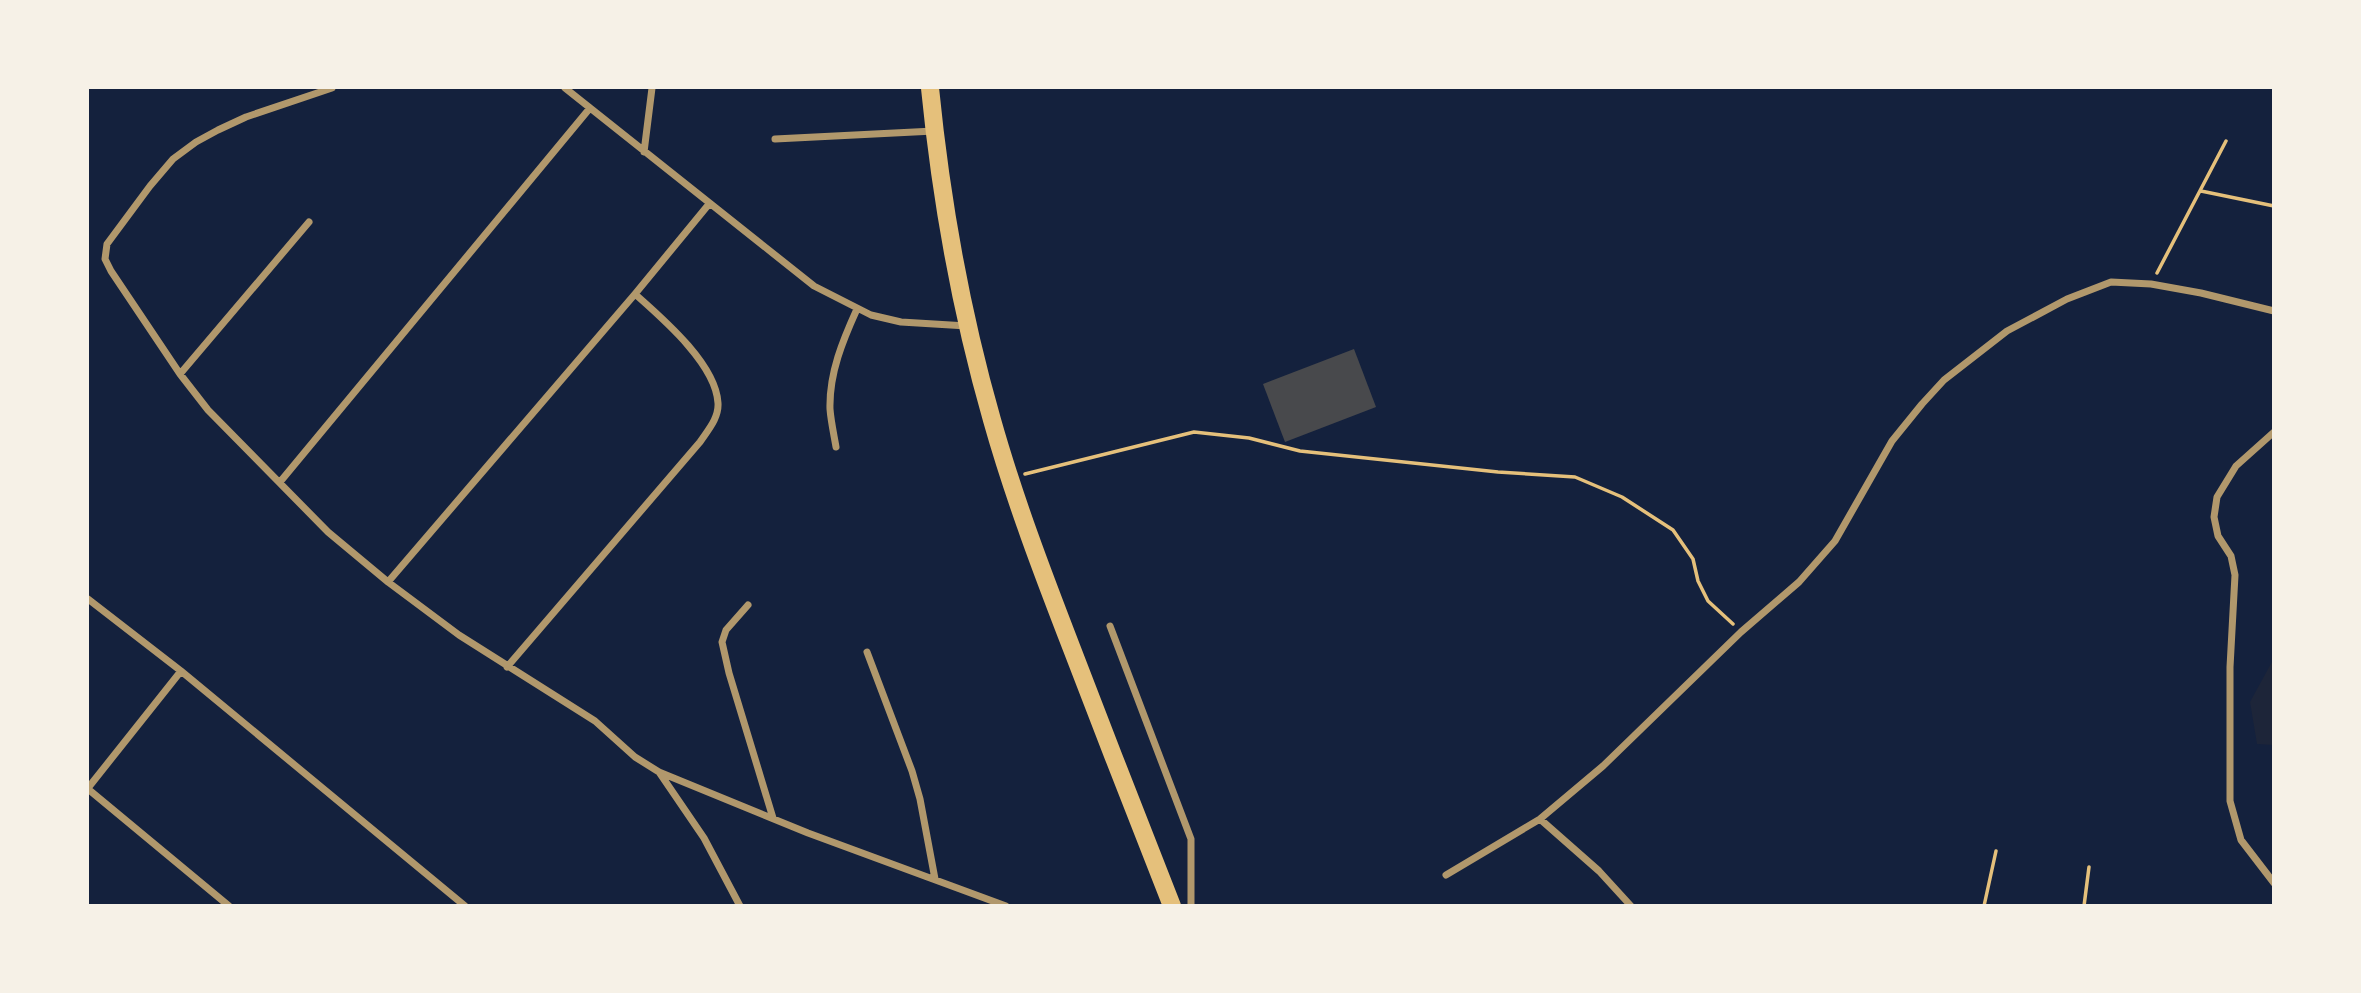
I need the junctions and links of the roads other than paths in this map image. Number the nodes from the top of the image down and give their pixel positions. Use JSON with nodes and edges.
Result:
{"nodes":[{"id":1,"x":332,"y":88,"type":"edge"},
{"id":2,"x":565,"y":88,"type":"edge"},
{"id":3,"x":652,"y":88,"type":"edge"},
{"id":4,"x":930,"y":88,"type":"edge"},
{"id":5,"x":590,"y":108,"type":"junction"},
{"id":6,"x":934,"y":131,"type":"junction"},
{"id":7,"x":775,"y":139,"type":"dead end"},
{"id":8,"x":644,"y":152,"type":"junction"},
{"id":9,"x":709,"y":204,"type":"junction"},
{"id":10,"x":309,"y":222,"type":"dead end"},
{"id":11,"x":635,"y":294,"type":"junction"},
{"id":12,"x":857,"y":309,"type":"junction"},
{"id":13,"x":2273,"y":311,"type":"edge"},
{"id":14,"x":967,"y":326,"type":"junction"},
{"id":15,"x":180,"y":374,"type":"junction"},
{"id":16,"x":2273,"y":432,"type":"edge"},
{"id":17,"x":835,"y":447,"type":"dead end"},
{"id":18,"x":280,"y":482,"type":"junction"},
{"id":19,"x":388,"y":582,"type":"junction"},
{"id":20,"x":88,"y":598,"type":"edge"},
{"id":21,"x":748,"y":605,"type":"dead end"},
{"id":22,"x":1110,"y":626,"type":"dead end"},
{"id":23,"x":867,"y":652,"type":"dead end"},
{"id":24,"x":507,"y":667,"type":"junction"},
{"id":25,"x":181,"y":671,"type":"junction"},
{"id":26,"x":659,"y":772,"type":"junction"},
{"id":27,"x":88,"y":788,"type":"edge"},
{"id":28,"x":773,"y":818,"type":"junction"},
{"id":29,"x":1540,"y":819,"type":"junction"},
{"id":30,"x":1446,"y":875,"type":"dead end"},
{"id":31,"x":935,"y":879,"type":"junction"},
{"id":32,"x":2273,"y":883,"type":"edge"},
{"id":33,"x":229,"y":905,"type":"edge"},
{"id":34,"x":465,"y":905,"type":"edge"},
{"id":35,"x":740,"y":905,"type":"edge"},
{"id":36,"x":1006,"y":905,"type":"edge"},
{"id":37,"x":1172,"y":905,"type":"edge"},
{"id":38,"x":1191,"y":905,"type":"edge"},
{"id":39,"x":1631,"y":905,"type":"edge"}],
"edges":[{"from":1,"to":15,"type":"street"},
{"from":2,"to":5,"type":"street"},
{"from":3,"to":8,"type":"street"},
{"from":4,"to":6,"type":"main road"},
{"from":5,"to":8,"type":"street"},
{"from":5,"to":18,"type":"street"},
{"from":6,"to":7,"type":"street"},
{"from":6,"to":14,"type":"main road"},
{"from":8,"to":9,"type":"street"},
{"from":9,"to":11,"type":"street"},
{"from":9,"to":12,"type":"street"},
{"from":10,"to":15,"type":"street"},
{"from":11,"to":19,"type":"street"},
{"from":11,"to":24,"type":"street"},
{"from":12,"to":14,"type":"street"},
{"from":12,"to":17,"type":"street"},
{"from":13,"to":29,"type":"street"},
{"from":14,"to":37,"type":"main road"},
{"from":15,"to":18,"type":"street"},
{"from":16,"to":32,"type":"street"},
{"from":18,"to":19,"type":"street"},
{"from":19,"to":24,"type":"street"},
{"from":20,"to":25,"type":"street"},
{"from":21,"to":28,"type":"street"},
{"from":22,"to":38,"type":"street"},
{"from":23,"to":31,"type":"street"},
{"from":24,"to":26,"type":"street"},
{"from":25,"to":27,"type":"street"},
{"from":25,"to":34,"type":"street"},
{"from":26,"to":28,"type":"street"},
{"from":26,"to":35,"type":"street"},
{"from":27,"to":33,"type":"street"},
{"from":28,"to":31,"type":"street"},
{"from":29,"to":30,"type":"street"},
{"from":29,"to":39,"type":"street"},
{"from":31,"to":36,"type":"street"}]}
